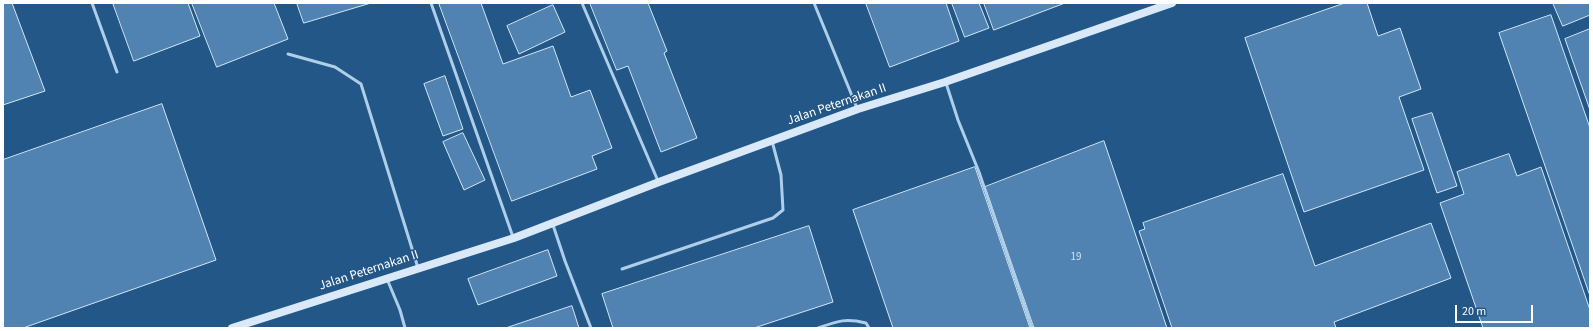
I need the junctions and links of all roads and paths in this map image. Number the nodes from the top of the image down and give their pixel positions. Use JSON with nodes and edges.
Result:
{"nodes":[{"id":1,"x":92,"y":3,"type":"edge"},
{"id":2,"x":431,"y":3,"type":"edge"},
{"id":3,"x":582,"y":3,"type":"edge"},
{"id":4,"x":814,"y":3,"type":"edge"},
{"id":5,"x":1172,"y":3,"type":"edge"},
{"id":6,"x":288,"y":54,"type":"dead end"},
{"id":7,"x":117,"y":72,"type":"dead end"},
{"id":8,"x":945,"y":82,"type":"junction"},
{"id":9,"x":858,"y":109,"type":"junction"},
{"id":10,"x":772,"y":140,"type":"junction"},
{"id":11,"x":659,"y":182,"type":"junction"},
{"id":12,"x":553,"y":223,"type":"junction"},
{"id":13,"x":514,"y":238,"type":"junction"},
{"id":14,"x":418,"y":268,"type":"junction"},
{"id":15,"x":622,"y":269,"type":"dead end"},
{"id":16,"x":387,"y":278,"type":"junction"},
{"id":17,"x":232,"y":328,"type":"edge"},
{"id":18,"x":405,"y":328,"type":"edge"},
{"id":19,"x":592,"y":328,"type":"edge"},
{"id":20,"x":818,"y":328,"type":"edge"},
{"id":21,"x":869,"y":328,"type":"edge"},
{"id":22,"x":1032,"y":328,"type":"edge"}],
"edges":[{"from":1,"to":7,"type":"lane"},
{"from":2,"to":13,"type":"lane"},
{"from":3,"to":11,"type":"lane"},
{"from":4,"to":9,"type":"lane"},
{"from":5,"to":8,"type":"street","name":"Jalan Peternakan II"},
{"from":6,"to":14,"type":"lane"},
{"from":8,"to":9,"type":"street","name":"Jalan Peternakan II"},
{"from":8,"to":22,"type":"lane"},
{"from":9,"to":10,"type":"street","name":"Jalan Peternakan II"},
{"from":10,"to":11,"type":"street","name":"Jalan Peternakan II"},
{"from":10,"to":15,"type":"lane"},
{"from":11,"to":12,"type":"street","name":"Jalan Peternakan II"},
{"from":12,"to":13,"type":"street","name":"Jalan Peternakan II"},
{"from":12,"to":19,"type":"lane"},
{"from":13,"to":14,"type":"street","name":"Jalan Peternakan II"},
{"from":14,"to":16,"type":"street","name":"Jalan Peternakan II"},
{"from":16,"to":17,"type":"street","name":"Jalan Peternakan II"},
{"from":16,"to":18,"type":"lane"},
{"from":20,"to":21,"type":"lane"}]}
